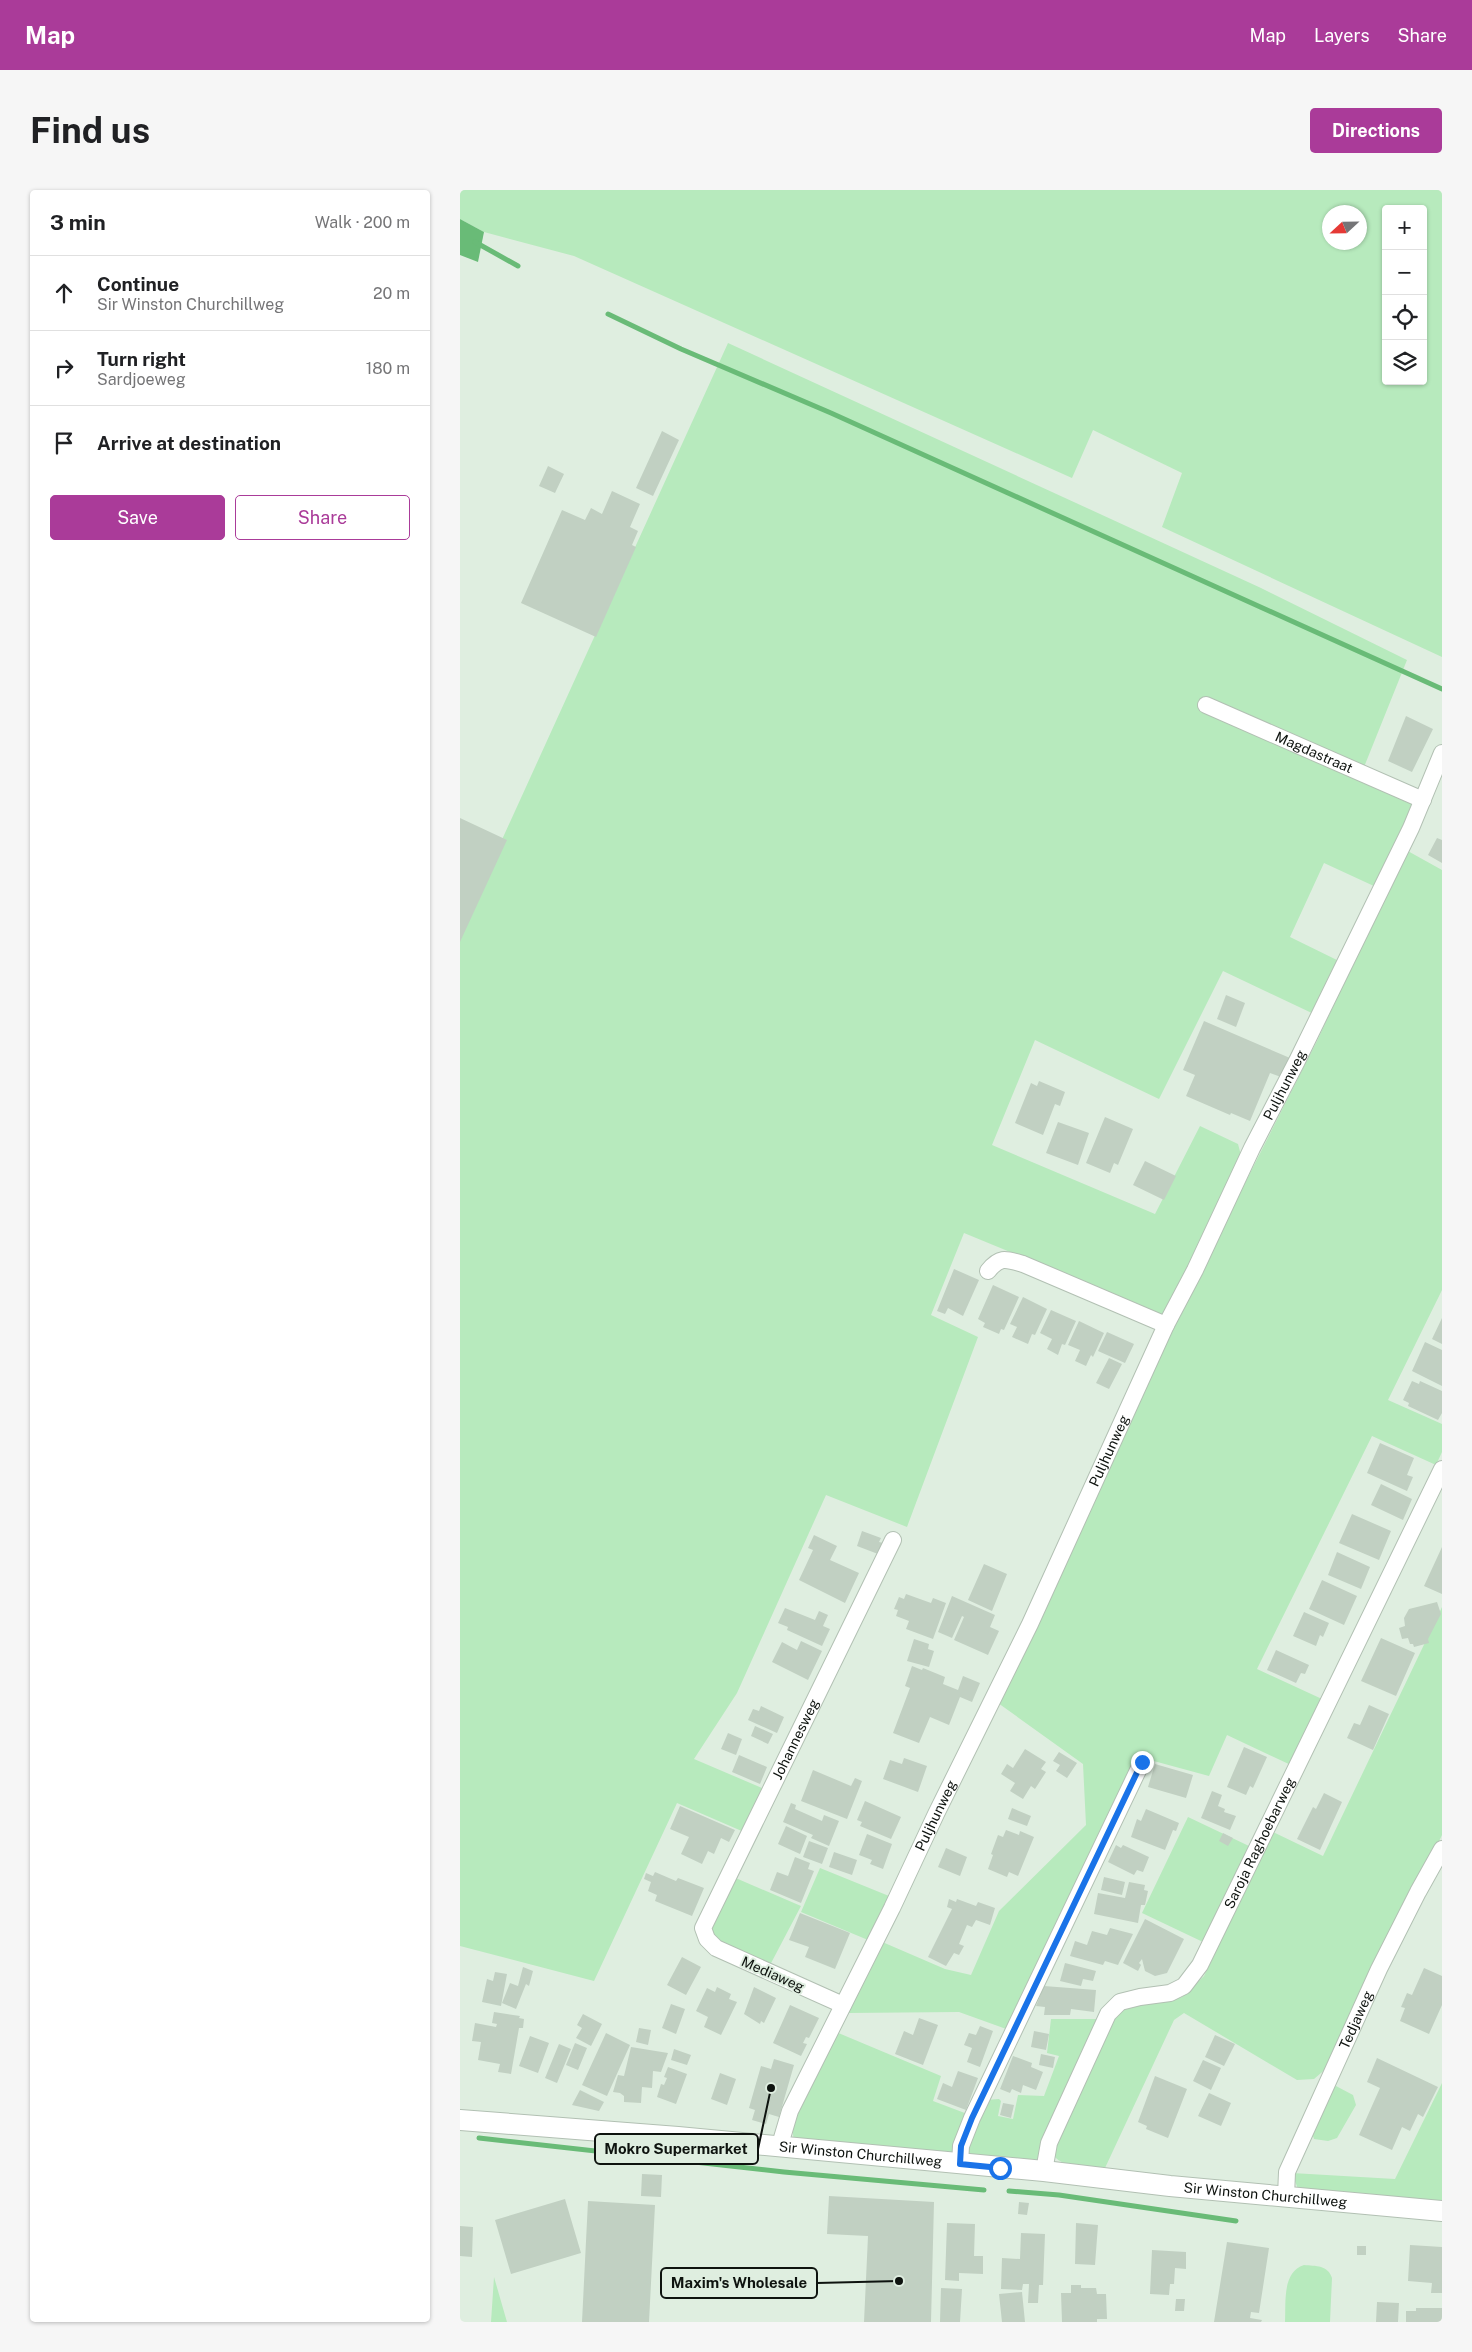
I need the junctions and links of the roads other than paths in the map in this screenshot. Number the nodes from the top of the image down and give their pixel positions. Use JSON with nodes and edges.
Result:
{"nodes":[{"id":1,"x":1206,"y":704,"type":"dead end"},
{"id":2,"x":1442,"y":753,"type":"edge"},
{"id":3,"x":1423,"y":800,"type":"junction"},
{"id":4,"x":988,"y":1271,"type":"dead end"},
{"id":5,"x":1166,"y":1325,"type":"junction"},
{"id":6,"x":1442,"y":1469,"type":"edge"},
{"id":7,"x":893,"y":1540,"type":"dead end"},
{"id":8,"x":1142,"y":1762,"type":"dead end"},
{"id":9,"x":1442,"y":1849,"type":"edge"},
{"id":10,"x":707,"y":1939,"type":"joint"},
{"id":11,"x":842,"y":2005,"type":"junction"},
{"id":12,"x":460,"y":2120,"type":"edge"},
{"id":13,"x":779,"y":2148,"type":"junction"},
{"id":14,"x":960,"y":2164,"type":"junction"},
{"id":15,"x":1044,"y":2171,"type":"junction"},
{"id":16,"x":1286,"y":2196,"type":"junction"},
{"id":17,"x":1442,"y":2211,"type":"edge"}],
"edges":[{"from":1,"to":3,"type":"street","name":"Magdastraat"},
{"from":2,"to":3,"type":"street","name":"Puljhunweg"},
{"from":3,"to":5,"type":"street","name":"Puljhunweg"},
{"from":4,"to":5,"type":"street"},
{"from":5,"to":11,"type":"street","name":"Puljhunweg"},
{"from":6,"to":15,"type":"street","name":"Saroja Raghoebarweg"},
{"from":7,"to":10,"type":"street","name":"Johannesweg"},
{"from":8,"to":14,"type":"street"},
{"from":9,"to":16,"type":"street","name":"Tedjaweg"},
{"from":10,"to":11,"type":"street","name":"Mediaweg"},
{"from":11,"to":13,"type":"street","name":"Puljhunweg"},
{"from":12,"to":13,"type":"street","name":"Sir Winston Churchillweg"},
{"from":13,"to":14,"type":"street","name":"Sir Winston Churchillweg"},
{"from":14,"to":15,"type":"street","name":"Sir Winston Churchillweg"},
{"from":15,"to":16,"type":"street","name":"Sir Winston Churchillweg"},
{"from":16,"to":17,"type":"street","name":"Sir Winston Churchillweg"}]}
